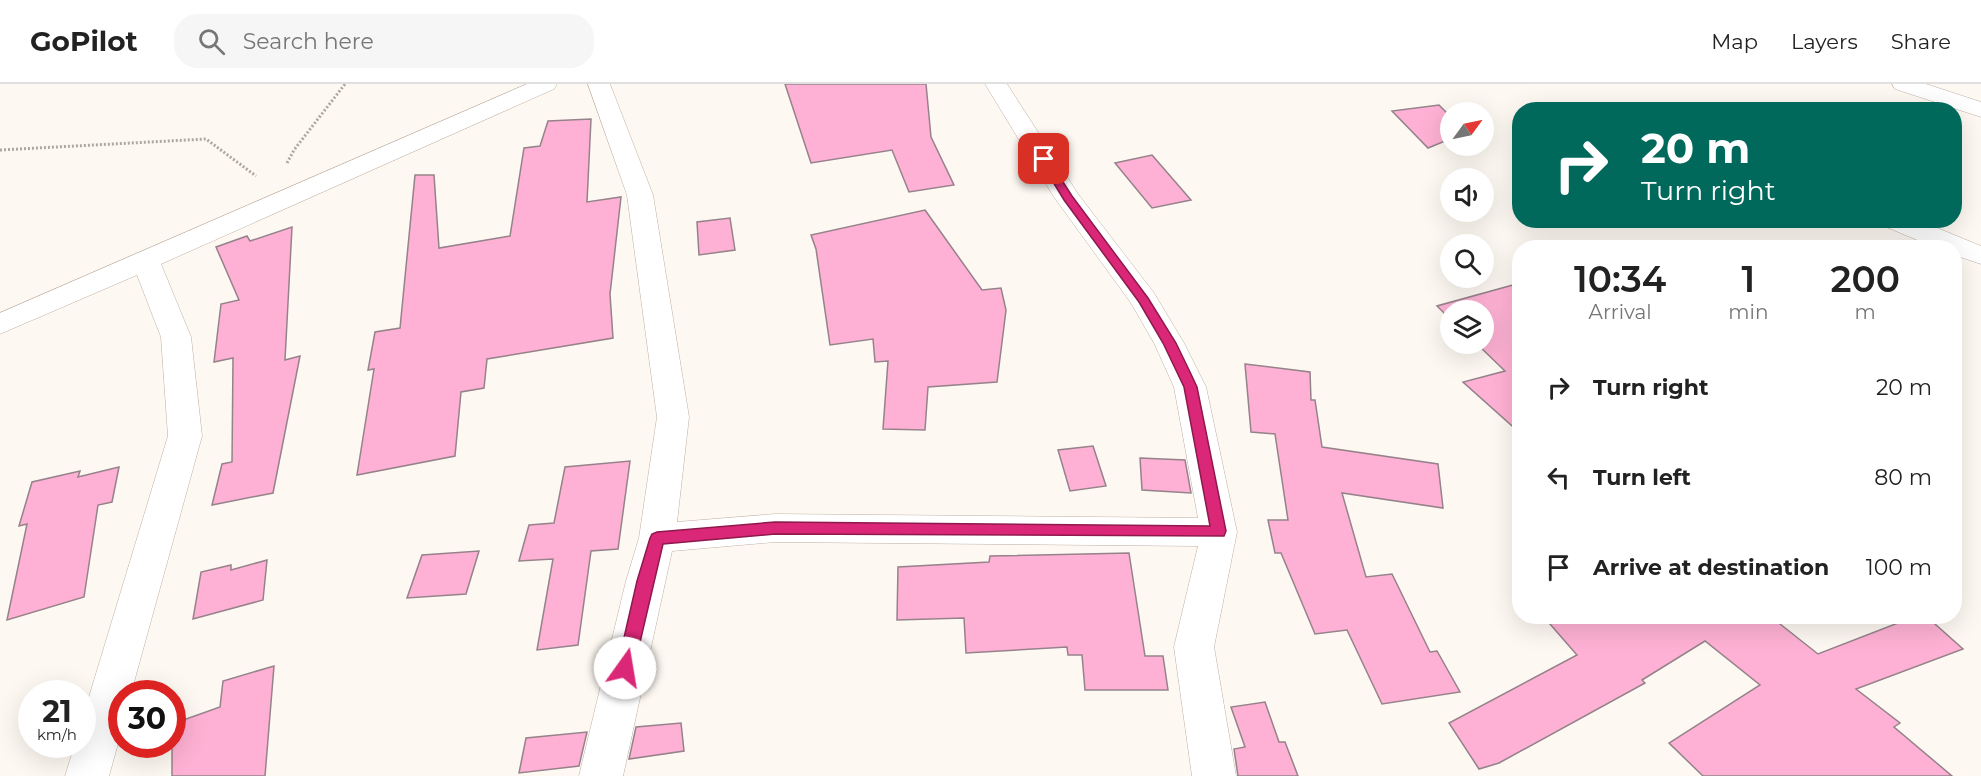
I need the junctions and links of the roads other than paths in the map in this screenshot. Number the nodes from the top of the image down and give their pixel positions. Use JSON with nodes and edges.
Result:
{"nodes":[{"id":1,"x":546,"y":84,"type":"edge"},
{"id":2,"x":599,"y":84,"type":"edge"},
{"id":3,"x":996,"y":84,"type":"edge"},
{"id":4,"x":1903,"y":84,"type":"edge"},
{"id":5,"x":1957,"y":102,"type":"edge"},
{"id":6,"x":1962,"y":104,"type":"edge"},
{"id":7,"x":1981,"y":110,"type":"edge"},
{"id":8,"x":1913,"y":228,"type":"edge"},
{"id":9,"x":1942,"y":240,"type":"edge"},
{"id":10,"x":1962,"y":248,"type":"edge"},
{"id":11,"x":1981,"y":256,"type":"edge"},
{"id":12,"x":145,"y":260,"type":"junction"},
{"id":13,"x":0,"y":324,"type":"edge"},
{"id":14,"x":1219,"y":531,"type":"junction"},
{"id":15,"x":657,"y":538,"type":"junction"},
{"id":16,"x":87,"y":776,"type":"edge"},
{"id":17,"x":601,"y":776,"type":"edge"},
{"id":18,"x":1214,"y":776,"type":"edge"}],
"edges":[{"from":1,"to":12,"type":"street"},
{"from":2,"to":15,"type":"street"},
{"from":3,"to":14,"type":"street"},
{"from":4,"to":5,"type":"street"},
{"from":6,"to":7,"type":"street"},
{"from":8,"to":9,"type":"street"},
{"from":10,"to":11,"type":"street"},
{"from":12,"to":13,"type":"street"},
{"from":12,"to":16,"type":"street"},
{"from":14,"to":15,"type":"street"},
{"from":14,"to":18,"type":"street"},
{"from":15,"to":17,"type":"street"}]}
